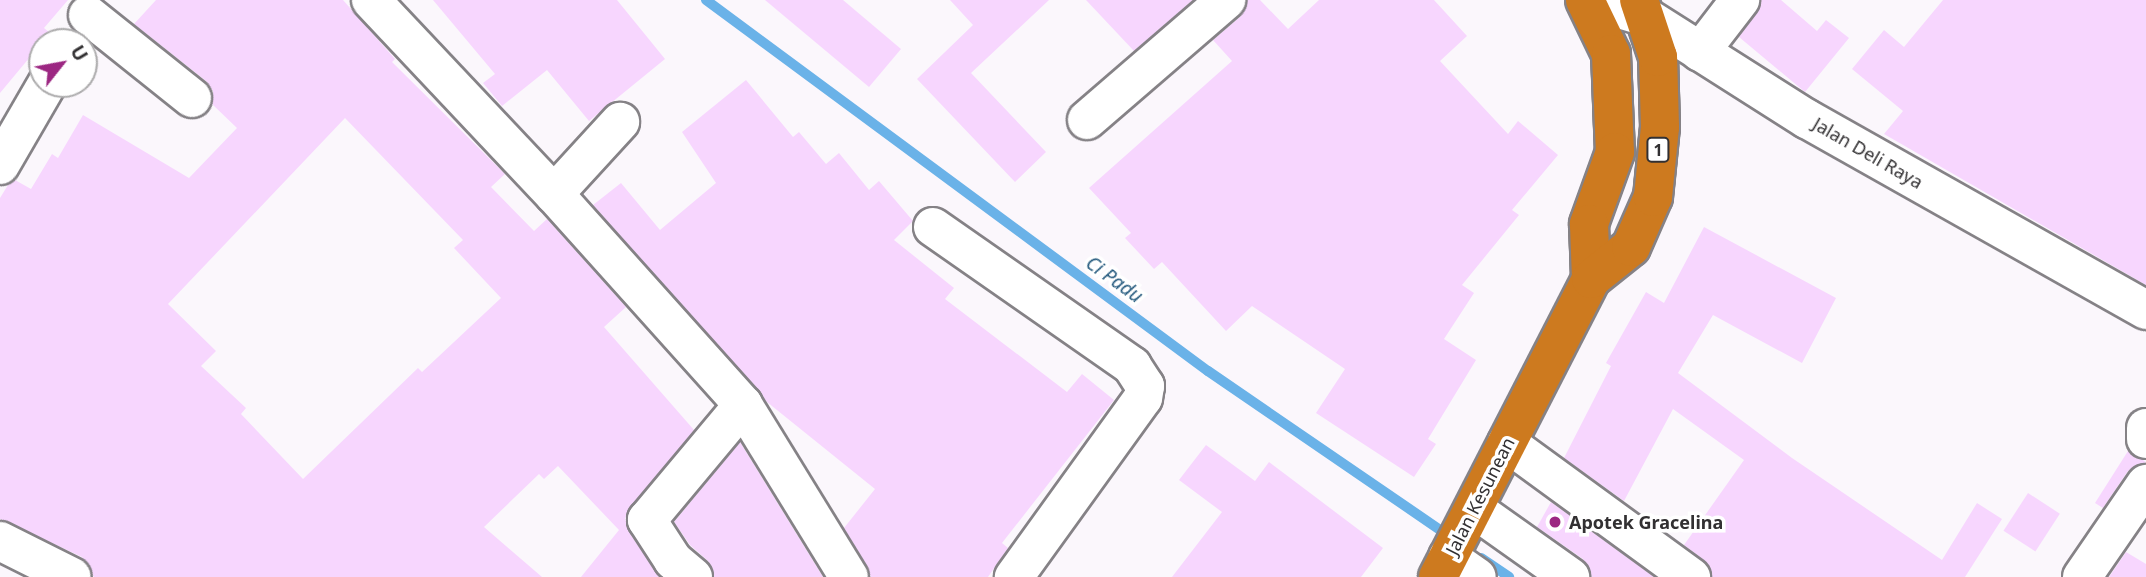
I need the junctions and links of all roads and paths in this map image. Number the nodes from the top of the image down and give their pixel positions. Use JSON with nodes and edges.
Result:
{"nodes":[{"id":1,"x":371,"y":0,"type":"edge"},
{"id":2,"x":1226,"y":0,"type":"edge"},
{"id":3,"x":1587,"y":0,"type":"edge"},
{"id":4,"x":1740,"y":0,"type":"edge"},
{"id":5,"x":1642,"y":9,"type":"edge"},
{"id":6,"x":85,"y":19,"type":"edge"},
{"id":7,"x":1700,"y":52,"type":"junction"},
{"id":8,"x":39,"y":98,"type":"edge"},
{"id":9,"x":191,"y":98,"type":"dead end"},
{"id":10,"x":1087,"y":120,"type":"dead end"},
{"id":11,"x":620,"y":122,"type":"dead end"},
{"id":12,"x":0,"y":165,"type":"edge"},
{"id":13,"x":554,"y":194,"type":"junction"},
{"id":14,"x":933,"y":226,"type":"dead end"},
{"id":15,"x":1591,"y":279,"type":"junction"},
{"id":16,"x":2146,"y":310,"type":"edge"},
{"id":17,"x":743,"y":405,"type":"junction"},
{"id":18,"x":2146,"y":428,"type":"edge"},
{"id":19,"x":1515,"y":429,"type":"junction"},
{"id":20,"x":2146,"y":439,"type":"edge"},
{"id":21,"x":2146,"y":484,"type":"edge"},
{"id":22,"x":1474,"y":509,"type":"junction"},
{"id":23,"x":0,"y":541,"type":"edge"},
{"id":24,"x":1454,"y":570,"type":"edge"},
{"id":25,"x":675,"y":571,"type":"edge"},
{"id":26,"x":72,"y":577,"type":"edge"},
{"id":27,"x":849,"y":577,"type":"edge"},
{"id":28,"x":1014,"y":577,"type":"edge"},
{"id":29,"x":1570,"y":577,"type":"edge"},
{"id":30,"x":1691,"y":577,"type":"edge"},
{"id":31,"x":2082,"y":577,"type":"edge"}],
"edges":[{"from":1,"to":13,"type":"street"},
{"from":2,"to":10,"type":"street"},
{"from":3,"to":5,"type":"street","name":"Jalan Deli Raya"},
{"from":3,"to":15,"type":"highway","number":"1"},
{"from":4,"to":7,"type":"street"},
{"from":5,"to":7,"type":"street","name":"Jalan Deli Raya"},
{"from":5,"to":15,"type":"highway","number":"1"},
{"from":6,"to":9,"type":"street"},
{"from":7,"to":16,"type":"street","name":"Jalan Deli Raya"},
{"from":8,"to":12,"type":"street"},
{"from":11,"to":13,"type":"street"},
{"from":13,"to":17,"type":"street"},
{"from":14,"to":28,"type":"street"},
{"from":15,"to":19,"type":"highway","number":"1"},
{"from":17,"to":25,"type":"street"},
{"from":17,"to":27,"type":"street"},
{"from":18,"to":20,"type":"street"},
{"from":19,"to":22,"type":"highway","name":"Jalan Kesunean","number":"1"},
{"from":19,"to":30,"type":"street"},
{"from":21,"to":31,"type":"street"},
{"from":22,"to":24,"type":"highway","name":"Jalan Kesunean","number":"1"},
{"from":22,"to":29,"type":"street"},
{"from":23,"to":26,"type":"street"}]}
